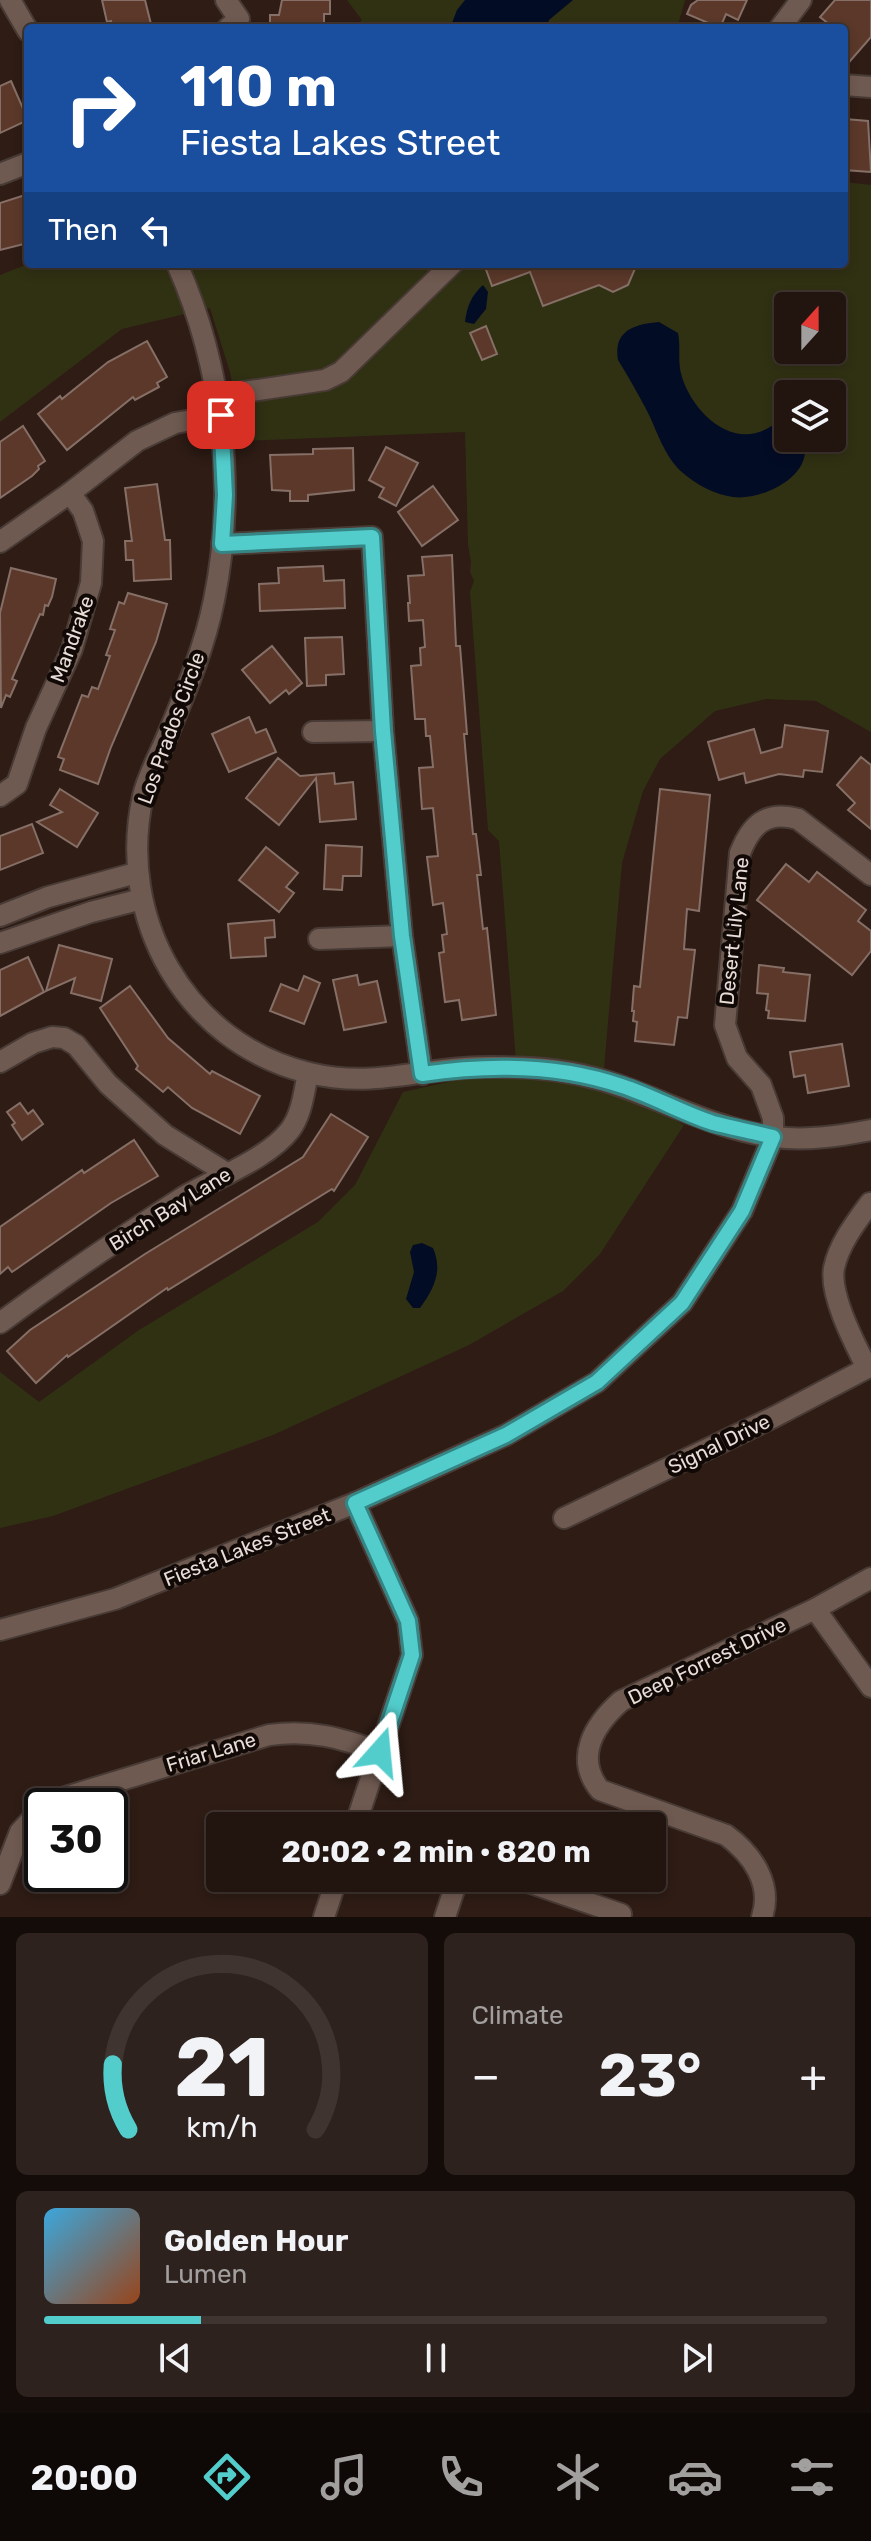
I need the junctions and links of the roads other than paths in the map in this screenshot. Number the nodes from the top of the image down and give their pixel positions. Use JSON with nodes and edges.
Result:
{"nodes":[{"id":1,"x":10,"y":0,"type":"edge"},
{"id":2,"x":226,"y":0,"type":"edge"},
{"id":3,"x":801,"y":0,"type":"edge"},
{"id":4,"x":24,"y":24,"type":"edge"},
{"id":5,"x":234,"y":24,"type":"edge"},
{"id":6,"x":783,"y":24,"type":"edge"},
{"id":7,"x":848,"y":85,"type":"edge"},
{"id":8,"x":871,"y":87,"type":"edge"},
{"id":9,"x":24,"y":165,"type":"edge"},
{"id":10,"x":0,"y":174,"type":"edge"},
{"id":11,"x":179,"y":268,"type":"edge"},
{"id":12,"x":448,"y":268,"type":"edge"},
{"id":13,"x":219,"y":406,"type":"junction"},
{"id":14,"x":70,"y":493,"type":"junction"},
{"id":15,"x":0,"y":542,"type":"edge"},
{"id":16,"x":222,"y":544,"type":"junction"},
{"id":17,"x":383,"y":731,"type":"junction"},
{"id":18,"x":313,"y":732,"type":"dead end"},
{"id":19,"x":8,"y":790,"type":"edge"},
{"id":20,"x":136,"y":873,"type":"junction"},
{"id":21,"x":871,"y":875,"type":"edge"},
{"id":22,"x":142,"y":899,"type":"junction"},
{"id":23,"x":0,"y":916,"type":"edge"},
{"id":24,"x":402,"y":936,"type":"junction"},
{"id":25,"x":319,"y":939,"type":"dead end"},
{"id":26,"x":0,"y":943,"type":"edge"},
{"id":27,"x":0,"y":1062,"type":"edge"},
{"id":28,"x":308,"y":1073,"type":"junction"},
{"id":29,"x":422,"y":1074,"type":"junction"},
{"id":30,"x":871,"y":1130,"type":"edge"},
{"id":31,"x":773,"y":1137,"type":"junction"},
{"id":32,"x":228,"y":1174,"type":"junction"},
{"id":33,"x":870,"y":1203,"type":"edge"},
{"id":34,"x":0,"y":1323,"type":"edge"},
{"id":35,"x":869,"y":1367,"type":"edge"},
{"id":36,"x":355,"y":1503,"type":"junction"},
{"id":37,"x":564,"y":1518,"type":"dead end"},
{"id":38,"x":871,"y":1578,"type":"edge"},
{"id":39,"x":815,"y":1609,"type":"junction"},
{"id":40,"x":0,"y":1630,"type":"edge"},
{"id":41,"x":871,"y":1687,"type":"edge"},
{"id":42,"x":380,"y":1752,"type":"junction"},
{"id":43,"x":95,"y":1788,"type":"edge"},
{"id":44,"x":360,"y":1812,"type":"edge"},
{"id":45,"x":24,"y":1828,"type":"edge"},
{"id":46,"x":0,"y":1884,"type":"edge"},
{"id":47,"x":332,"y":1892,"type":"edge"},
{"id":48,"x":453,"y":1892,"type":"edge"},
{"id":49,"x":557,"y":1892,"type":"edge"},
{"id":50,"x":324,"y":1917,"type":"edge"},
{"id":51,"x":445,"y":1917,"type":"edge"},
{"id":52,"x":620,"y":1917,"type":"edge"},
{"id":53,"x":762,"y":1917,"type":"edge"}],
"edges":[{"from":1,"to":4,"type":"street"},
{"from":2,"to":5,"type":"street"},
{"from":3,"to":6,"type":"street"},
{"from":7,"to":8,"type":"street"},
{"from":9,"to":10,"type":"street"},
{"from":11,"to":13,"type":"street","name":"Los Prados Circle"},
{"from":12,"to":13,"type":"street"},
{"from":13,"to":14,"type":"street"},
{"from":13,"to":16,"type":"street","name":"Los Prados Circle"},
{"from":14,"to":15,"type":"street"},
{"from":14,"to":19,"type":"street","name":"Mandrake"},
{"from":16,"to":17,"type":"street"},
{"from":16,"to":20,"type":"street","name":"Los Prados Circle"},
{"from":17,"to":18,"type":"street"},
{"from":17,"to":24,"type":"street"},
{"from":20,"to":22,"type":"street","name":"Los Prados Circle"},
{"from":20,"to":23,"type":"street"},
{"from":21,"to":31,"type":"street","name":"Desert Lily Lane"},
{"from":22,"to":26,"type":"street"},
{"from":22,"to":28,"type":"street","name":"Los Prados Circle"},
{"from":24,"to":25,"type":"street"},
{"from":24,"to":29,"type":"street"},
{"from":27,"to":32,"type":"street"},
{"from":28,"to":29,"type":"street","name":"Los Prados Circle"},
{"from":28,"to":32,"type":"street","name":"Birch Bay Lane"},
{"from":29,"to":31,"type":"street","name":"Los Prados Circle"},
{"from":30,"to":31,"type":"street","name":"Los Prados Circle"},
{"from":31,"to":36,"type":"street","name":"Fiesta Lakes Street"},
{"from":32,"to":34,"type":"street","name":"Birch Bay Lane"},
{"from":33,"to":35,"type":"street"},
{"from":35,"to":37,"type":"street","name":"Signal Drive"},
{"from":36,"to":40,"type":"street","name":"Fiesta Lakes Street"},
{"from":36,"to":42,"type":"street"},
{"from":38,"to":39,"type":"street","name":"Deep Forrest Drive"},
{"from":39,"to":41,"type":"street"},
{"from":39,"to":53,"type":"street","name":"Deep Forrest Drive"},
{"from":42,"to":43,"type":"street","name":"Friar Lane"},
{"from":42,"to":44,"type":"street"},
{"from":45,"to":46,"type":"street","name":"Friar Lane"},
{"from":47,"to":50,"type":"street"},
{"from":48,"to":51,"type":"street"},
{"from":49,"to":52,"type":"street"}]}
